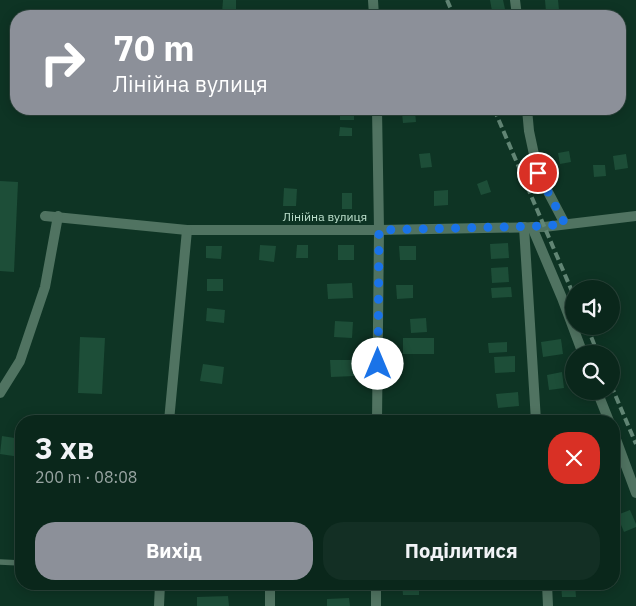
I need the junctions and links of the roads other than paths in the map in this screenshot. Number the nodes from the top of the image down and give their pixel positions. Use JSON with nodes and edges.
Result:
{"nodes":[{"id":1,"x":377,"y":115,"type":"edge"},
{"id":2,"x":528,"y":115,"type":"edge"},
{"id":3,"x":45,"y":216,"type":"dead end"},
{"id":4,"x":58,"y":216,"type":"junction"},
{"id":5,"x":636,"y":216,"type":"edge"},
{"id":6,"x":565,"y":224,"type":"junction"},
{"id":7,"x":528,"y":227,"type":"junction"},
{"id":8,"x":187,"y":230,"type":"junction"},
{"id":9,"x":379,"y":230,"type":"junction"},
{"id":10,"x":580,"y":345,"type":"edge"},
{"id":11,"x":0,"y":393,"type":"edge"},
{"id":12,"x":601,"y":400,"type":"edge"},
{"id":13,"x":170,"y":415,"type":"edge"},
{"id":14,"x":378,"y":415,"type":"edge"},
{"id":15,"x":536,"y":415,"type":"edge"},
{"id":16,"x":607,"y":415,"type":"edge"},
{"id":17,"x":620,"y":450,"type":"edge"},
{"id":18,"x":636,"y":493,"type":"edge"},
{"id":19,"x":0,"y":562,"type":"edge"},
{"id":20,"x":15,"y":563,"type":"edge"},
{"id":21,"x":160,"y":590,"type":"edge"},
{"id":22,"x":270,"y":590,"type":"edge"},
{"id":23,"x":376,"y":590,"type":"edge"},
{"id":24,"x":547,"y":590,"type":"edge"},
{"id":25,"x":159,"y":606,"type":"edge"},
{"id":26,"x":270,"y":606,"type":"edge"},
{"id":27,"x":376,"y":606,"type":"edge"},
{"id":28,"x":548,"y":606,"type":"edge"}],
"edges":[{"from":1,"to":9,"type":"street"},
{"from":2,"to":6,"type":"street"},
{"from":3,"to":4,"type":"street","name":"Лінійна вулиця"},
{"from":4,"to":8,"type":"street","name":"Лінійна вулиця"},
{"from":4,"to":11,"type":"street"},
{"from":5,"to":6,"type":"street","name":"Лінійна вулиця"},
{"from":6,"to":7,"type":"street","name":"Лінійна вулиця"},
{"from":7,"to":9,"type":"street","name":"Лінійна вулиця"},
{"from":7,"to":10,"type":"street"},
{"from":7,"to":15,"type":"street"},
{"from":8,"to":9,"type":"street","name":"Лінійна вулиця"},
{"from":8,"to":13,"type":"street"},
{"from":9,"to":14,"type":"street"},
{"from":12,"to":16,"type":"street"},
{"from":17,"to":18,"type":"street"},
{"from":19,"to":20,"type":"lane"},
{"from":21,"to":25,"type":"street"},
{"from":22,"to":26,"type":"street"},
{"from":23,"to":27,"type":"street"},
{"from":24,"to":28,"type":"street"}]}
